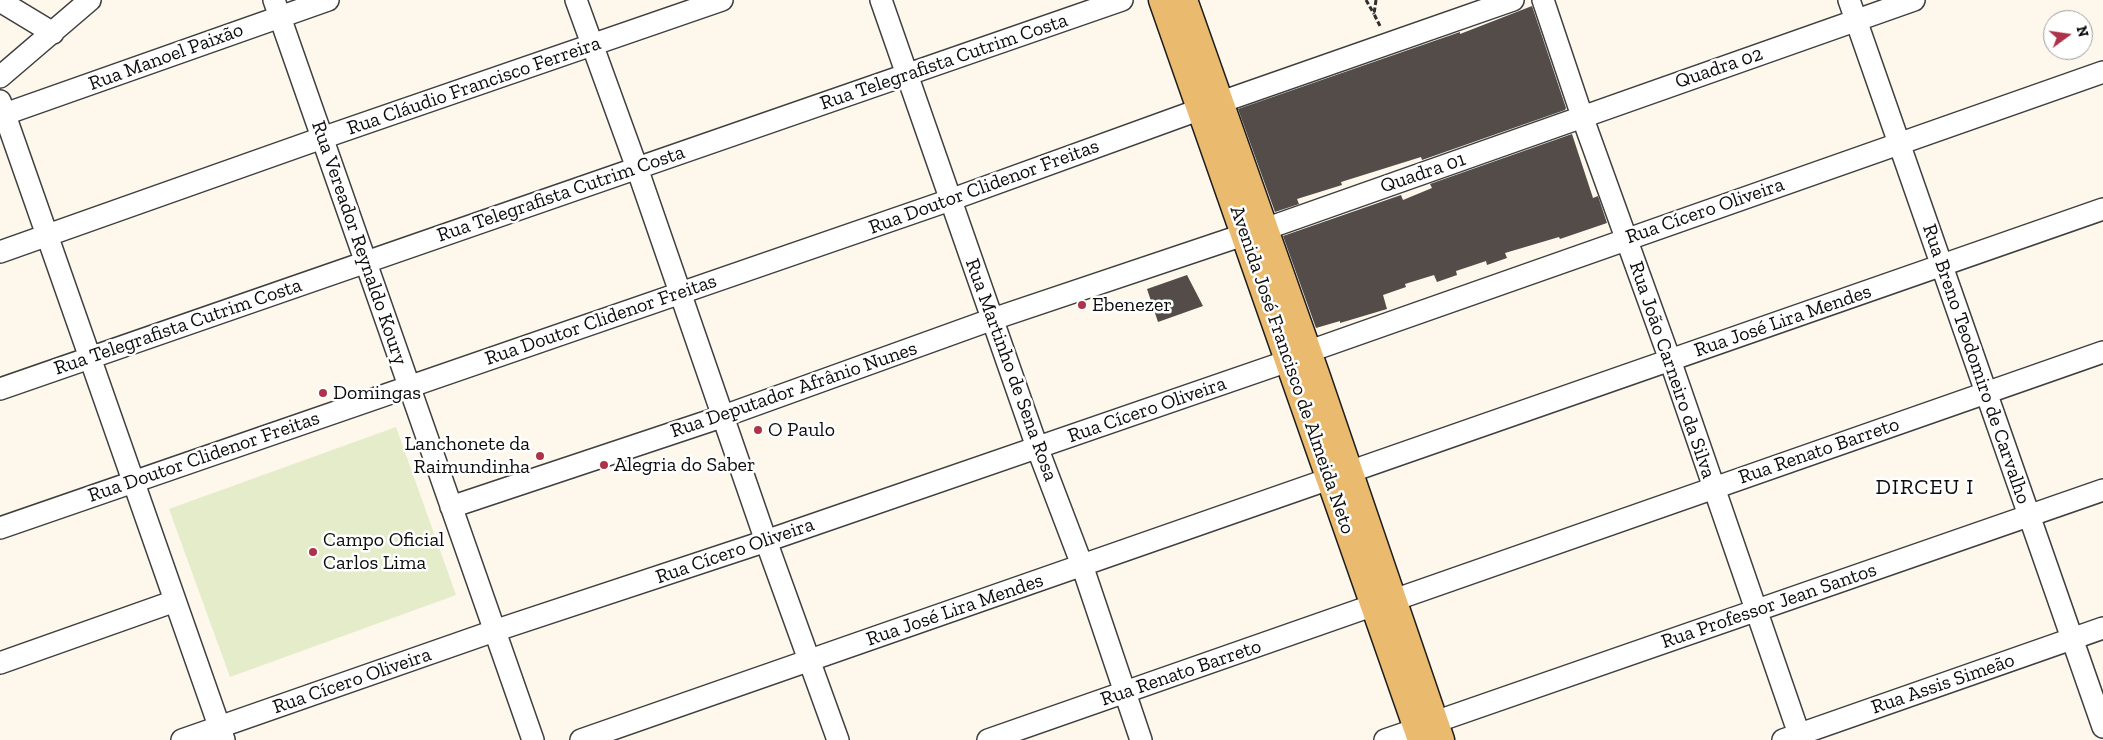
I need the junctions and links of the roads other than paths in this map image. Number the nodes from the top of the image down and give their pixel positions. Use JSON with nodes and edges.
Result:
{"nodes":[{"id":1,"x":90,"y":0,"type":"edge"},
{"id":2,"x":328,"y":0,"type":"edge"},
{"id":3,"x":576,"y":0,"type":"edge"},
{"id":4,"x":722,"y":0,"type":"edge"},
{"id":5,"x":881,"y":0,"type":"edge"},
{"id":6,"x":1122,"y":0,"type":"edge"},
{"id":7,"x":1162,"y":0,"type":"edge"},
{"id":8,"x":1184,"y":0,"type":"edge"},
{"id":9,"x":1514,"y":0,"type":"edge"},
{"id":10,"x":1543,"y":0,"type":"edge"},
{"id":11,"x":1849,"y":0,"type":"edge"},
{"id":12,"x":1914,"y":0,"type":"edge"},
{"id":13,"x":0,"y":1,"type":"edge"},
{"id":14,"x":277,"y":8,"type":"edge"},
{"id":15,"x":1856,"y":20,"type":"junction"},
{"id":16,"x":53,"y":33,"type":"junction"},
{"id":17,"x":593,"y":45,"type":"junction"},
{"id":18,"x":2103,"y":72,"type":"edge"},
{"id":19,"x":907,"y":74,"type":"junction"},
{"id":20,"x":0,"y":78,"type":"edge"},
{"id":21,"x":1210,"y":106,"type":"junction"},
{"id":22,"x":2,"y":107,"type":"edge"},
{"id":23,"x":1582,"y":116,"type":"junction"},
{"id":24,"x":322,"y":138,"type":"junction"},
{"id":25,"x":1899,"y":143,"type":"junction"},
{"id":26,"x":637,"y":168,"type":"junction"},
{"id":27,"x":950,"y":200,"type":"junction"},
{"id":28,"x":2103,"y":210,"type":"edge"},
{"id":29,"x":1255,"y":231,"type":"junction"},
{"id":30,"x":47,"y":236,"type":"junction"},
{"id":31,"x":1626,"y":238,"type":"junction"},
{"id":32,"x":0,"y":252,"type":"edge"},
{"id":33,"x":366,"y":262,"type":"junction"},
{"id":34,"x":1942,"y":266,"type":"junction"},
{"id":35,"x":680,"y":293,"type":"junction"},
{"id":36,"x":993,"y":319,"type":"junction"},
{"id":37,"x":2103,"y":352,"type":"edge"},
{"id":38,"x":1298,"y":356,"type":"junction"},
{"id":39,"x":90,"y":358,"type":"junction"},
{"id":40,"x":1670,"y":360,"type":"junction"},
{"id":41,"x":409,"y":386,"type":"junction"},
{"id":42,"x":0,"y":390,"type":"edge"},
{"id":43,"x":1986,"y":392,"type":"junction"},
{"id":44,"x":724,"y":416,"type":"junction"},
{"id":45,"x":1037,"y":447,"type":"junction"},
{"id":46,"x":1340,"y":476,"type":"junction"},
{"id":47,"x":134,"y":482,"type":"junction"},
{"id":48,"x":1714,"y":488,"type":"junction"},
{"id":49,"x":2103,"y":490,"type":"edge"},
{"id":50,"x":451,"y":507,"type":"junction"},
{"id":51,"x":2029,"y":515,"type":"junction"},
{"id":52,"x":0,"y":528,"type":"edge"},
{"id":53,"x":766,"y":541,"type":"junction"},
{"id":54,"x":1082,"y":565,"type":"junction"},
{"id":55,"x":176,"y":601,"type":"junction"},
{"id":56,"x":1384,"y":603,"type":"junction"},
{"id":57,"x":1756,"y":610,"type":"junction"},
{"id":58,"x":2103,"y":628,"type":"edge"},
{"id":59,"x":494,"y":631,"type":"junction"},
{"id":60,"x":2072,"y":639,"type":"junction"},
{"id":61,"x":810,"y":660,"type":"junction"},
{"id":62,"x":0,"y":663,"type":"edge"},
{"id":63,"x":1126,"y":692,"type":"junction"},
{"id":64,"x":2103,"y":727,"type":"edge"},
{"id":65,"x":1429,"y":733,"type":"edge"},
{"id":66,"x":222,"y":734,"type":"edge"},
{"id":67,"x":1794,"y":738,"type":"edge"},
{"id":68,"x":182,"y":740,"type":"edge"},
{"id":69,"x":532,"y":740,"type":"edge"},
{"id":70,"x":582,"y":740,"type":"edge"},
{"id":71,"x":838,"y":740,"type":"edge"},
{"id":72,"x":988,"y":740,"type":"edge"},
{"id":73,"x":1142,"y":740,"type":"edge"},
{"id":74,"x":1385,"y":740,"type":"edge"}],
"edges":[{"from":1,"to":16,"type":"street"},
{"from":2,"to":14,"type":"street","name":"Rua Manoel Paixão"},
{"from":3,"to":17,"type":"street"},
{"from":4,"to":17,"type":"street","name":"Rua Cláudio Francisco Ferreira"},
{"from":5,"to":19,"type":"street","name":"Rua Martinho de Sena Rosa"},
{"from":6,"to":19,"type":"street","name":"Rua Telegrafista Cutrim Costa"},
{"from":7,"to":21,"type":"main road","name":"Avenida José Francisco de Almeida Neto"},
{"from":8,"to":21,"type":"main road","name":"Avenida José Francisco de Almeida Neto"},
{"from":9,"to":21,"type":"street","name":"Rua Doutor Clidenor Freitas"},
{"from":10,"to":23,"type":"street","name":"Rua João Carneiro da Silva"},
{"from":11,"to":15,"type":"street","name":"Rua Breno Teodomiro de Carvalho"},
{"from":12,"to":15,"type":"street","name":"Quadra 02"},
{"from":13,"to":16,"type":"street"},
{"from":14,"to":22,"type":"street","name":"Rua Manoel Paixão"},
{"from":14,"to":24,"type":"street","name":"Rua Vereador Reynaldo Koury"},
{"from":15,"to":23,"type":"street","name":"Quadra 02"},
{"from":15,"to":25,"type":"street","name":"Rua Breno Teodomiro de Carvalho"},
{"from":16,"to":20,"type":"street"},
{"from":17,"to":24,"type":"street","name":"Rua Cláudio Francisco Ferreira"},
{"from":17,"to":26,"type":"street"},
{"from":18,"to":25,"type":"street","name":"Rua Cícero Oliveira"},
{"from":19,"to":26,"type":"street","name":"Rua Telegrafista Cutrim Costa"},
{"from":19,"to":27,"type":"street","name":"Rua Martinho de Sena Rosa"},
{"from":21,"to":27,"type":"street","name":"Rua Doutor Clidenor Freitas"},
{"from":21,"to":29,"type":"main road","name":"Avenida José Francisco de Almeida Neto"},
{"from":22,"to":30,"type":"street"},
{"from":23,"to":29,"type":"street","name":"Quadra 01"},
{"from":23,"to":31,"type":"street","name":"Rua João Carneiro da Silva"},
{"from":24,"to":30,"type":"street","name":"Rua Cláudio Francisco Ferreira"},
{"from":24,"to":33,"type":"street","name":"Rua Vereador Reynaldo Koury"},
{"from":25,"to":31,"type":"street","name":"Rua Cícero Oliveira"},
{"from":25,"to":34,"type":"street","name":"Rua Breno Teodomiro de Carvalho"},
{"from":26,"to":33,"type":"street","name":"Rua Telegrafista Cutrim Costa"},
{"from":26,"to":35,"type":"street"},
{"from":27,"to":35,"type":"street","name":"Rua Doutor Clidenor Freitas"},
{"from":27,"to":36,"type":"street","name":"Rua Martinho de Sena Rosa"},
{"from":28,"to":34,"type":"street","name":"Rua José Lira Mendes"},
{"from":29,"to":36,"type":"street","name":"Quadra 01"},
{"from":29,"to":38,"type":"main road","name":"Avenida José Francisco de Almeida Neto"},
{"from":30,"to":32,"type":"street","name":"Rua Cláudio Francisco Ferreira"},
{"from":30,"to":39,"type":"street"},
{"from":31,"to":38,"type":"street","name":"Rua Cícero Oliveira"},
{"from":31,"to":40,"type":"street","name":"Rua João Carneiro da Silva"},
{"from":33,"to":39,"type":"street","name":"Rua Telegrafista Cutrim Costa"},
{"from":33,"to":41,"type":"street","name":"Rua Vereador Reynaldo Koury"},
{"from":34,"to":40,"type":"street","name":"Rua José Lira Mendes"},
{"from":34,"to":43,"type":"street","name":"Rua Breno Teodomiro de Carvalho"},
{"from":35,"to":41,"type":"street","name":"Rua Doutor Clidenor Freitas"},
{"from":35,"to":44,"type":"street"},
{"from":36,"to":44,"type":"street","name":"Rua Deputador Afrânio Nunes"},
{"from":36,"to":45,"type":"street","name":"Rua Martinho de Sena Rosa"},
{"from":37,"to":43,"type":"street","name":"Rua Renato Barreto"},
{"from":38,"to":45,"type":"street","name":"Rua Cícero Oliveira"},
{"from":38,"to":46,"type":"main road","name":"Avenida José Francisco de Almeida Neto"},
{"from":39,"to":42,"type":"street","name":"Rua Telegrafista Cutrim Costa"},
{"from":39,"to":47,"type":"street"},
{"from":40,"to":46,"type":"street","name":"Rua José Lira Mendes"},
{"from":40,"to":48,"type":"street","name":"Rua João Carneiro da Silva"},
{"from":41,"to":47,"type":"street","name":"Rua Doutor Clidenor Freitas"},
{"from":41,"to":50,"type":"street","name":"Rua Vereador Reynaldo Koury"},
{"from":43,"to":48,"type":"street","name":"Rua Renato Barreto"},
{"from":43,"to":51,"type":"street","name":"Rua Breno Teodomiro de Carvalho"},
{"from":44,"to":50,"type":"street","name":"Rua Deputador Afrânio Nunes"},
{"from":44,"to":53,"type":"street"},
{"from":45,"to":53,"type":"street","name":"Rua Cícero Oliveira"},
{"from":45,"to":54,"type":"street","name":"Rua Martinho de Sena Rosa"},
{"from":46,"to":54,"type":"street","name":"Rua José Lira Mendes"},
{"from":46,"to":56,"type":"main road","name":"Avenida José Francisco de Almeida Neto"},
{"from":47,"to":52,"type":"street","name":"Rua Doutor Clidenor Freitas"},
{"from":47,"to":55,"type":"street"},
{"from":48,"to":56,"type":"street","name":"Rua Renato Barreto"},
{"from":48,"to":57,"type":"street","name":"Rua João Carneiro da Silva"},
{"from":49,"to":51,"type":"street","name":"Rua Professor Jean Santos"},
{"from":50,"to":59,"type":"street","name":"Rua Vereador Reynaldo Koury"},
{"from":51,"to":57,"type":"street","name":"Rua Professor Jean Santos"},
{"from":51,"to":60,"type":"street","name":"Rua Breno Teodomiro de Carvalho"},
{"from":53,"to":59,"type":"street","name":"Rua Cícero Oliveira"},
{"from":53,"to":61,"type":"street"},
{"from":54,"to":61,"type":"street","name":"Rua José Lira Mendes"},
{"from":54,"to":63,"type":"street","name":"Rua Martinho de Sena Rosa"},
{"from":55,"to":62,"type":"street"},
{"from":55,"to":66,"type":"street"},
{"from":56,"to":63,"type":"street","name":"Rua Renato Barreto"},
{"from":56,"to":65,"type":"main road","name":"Avenida José Francisco de Almeida Neto"},
{"from":57,"to":65,"type":"street","name":"Rua Professor Jean Santos"},
{"from":57,"to":67,"type":"street","name":"Rua João Carneiro da Silva"},
{"from":58,"to":60,"type":"street","name":"Rua Assis Simeão"},
{"from":59,"to":66,"type":"street","name":"Rua Cícero Oliveira"},
{"from":59,"to":69,"type":"street","name":"Rua Vereador Reynaldo Koury"},
{"from":60,"to":64,"type":"street","name":"Rua Breno Teodomiro de Carvalho"},
{"from":60,"to":67,"type":"street","name":"Rua Assis Simeão"},
{"from":61,"to":70,"type":"street","name":"Rua José Lira Mendes"},
{"from":61,"to":71,"type":"street"},
{"from":63,"to":72,"type":"street","name":"Rua Renato Barreto"},
{"from":63,"to":73,"type":"street","name":"Rua Martinho de Sena Rosa"},
{"from":65,"to":74,"type":"street","name":"Rua Professor Jean Santos"},
{"from":66,"to":68,"type":"street","name":"Rua Cícero Oliveira"}]}
